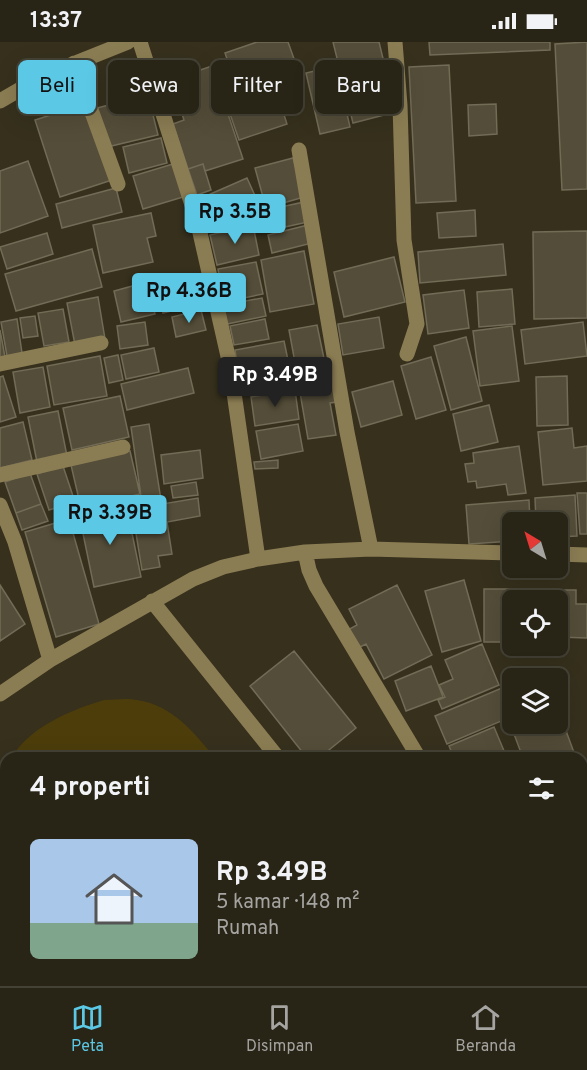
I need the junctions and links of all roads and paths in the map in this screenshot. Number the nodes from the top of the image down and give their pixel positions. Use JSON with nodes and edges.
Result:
{"nodes":[{"id":1,"x":140,"y":42,"type":"edge"},
{"id":2,"x":394,"y":42,"type":"edge"},
{"id":3,"x":119,"y":44,"type":"edge"},
{"id":4,"x":81,"y":60,"type":"edge"},
{"id":5,"x":18,"y":91,"type":"edge"},
{"id":6,"x":0,"y":101,"type":"edge"},
{"id":7,"x":93,"y":114,"type":"edge"},
{"id":8,"x":299,"y":150,"type":"dead end"},
{"id":9,"x":118,"y":184,"type":"dead end"},
{"id":10,"x":101,"y":343,"type":"dead end"},
{"id":11,"x":407,"y":354,"type":"dead end"},
{"id":12,"x":0,"y":364,"type":"edge"},
{"id":13,"x":123,"y":447,"type":"dead end"},
{"id":14,"x":0,"y":475,"type":"edge"},
{"id":15,"x":0,"y":505,"type":"edge"},
{"id":16,"x":371,"y":549,"type":"junction"},
{"id":17,"x":305,"y":552,"type":"junction"},
{"id":18,"x":502,"y":553,"type":"edge"},
{"id":19,"x":568,"y":554,"type":"edge"},
{"id":20,"x":587,"y":555,"type":"edge"},
{"id":21,"x":258,"y":559,"type":"junction"},
{"id":22,"x":152,"y":601,"type":"junction"},
{"id":23,"x":50,"y":660,"type":"junction"},
{"id":24,"x":0,"y":694,"type":"edge"},
{"id":25,"x":273,"y":752,"type":"edge"},
{"id":26,"x":415,"y":752,"type":"edge"}],
"edges":[{"from":1,"to":21,"type":"street"},
{"from":2,"to":11,"type":"street"},
{"from":3,"to":4,"type":"street"},
{"from":5,"to":6,"type":"street"},
{"from":7,"to":9,"type":"street"},
{"from":8,"to":16,"type":"street"},
{"from":10,"to":12,"type":"street"},
{"from":13,"to":14,"type":"street"},
{"from":15,"to":23,"type":"street"},
{"from":16,"to":17,"type":"street"},
{"from":16,"to":18,"type":"street"},
{"from":17,"to":21,"type":"street"},
{"from":17,"to":26,"type":"street"},
{"from":19,"to":20,"type":"street"},
{"from":21,"to":22,"type":"street"},
{"from":22,"to":23,"type":"street"},
{"from":22,"to":25,"type":"street"},
{"from":23,"to":24,"type":"street"}]}
